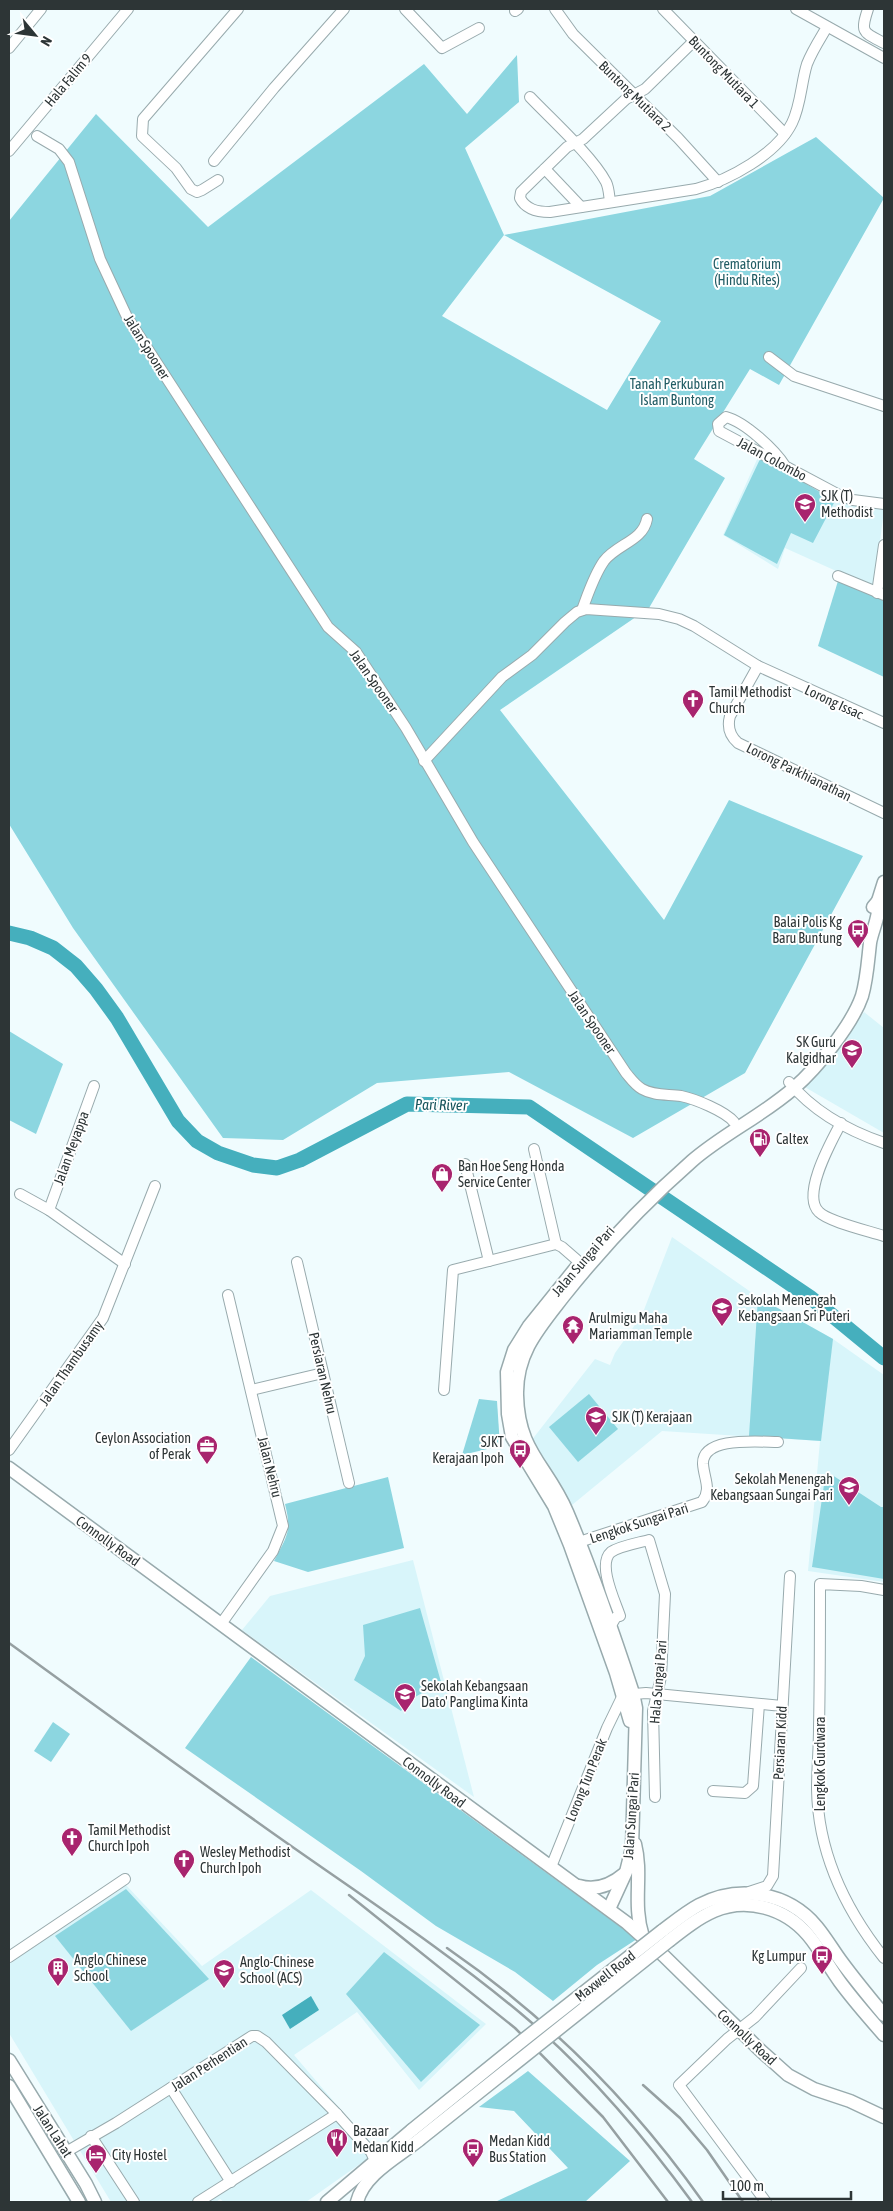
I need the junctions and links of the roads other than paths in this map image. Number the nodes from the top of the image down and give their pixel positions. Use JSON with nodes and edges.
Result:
{"nodes":[{"id":1,"x":41,"y":9,"type":"edge"},
{"id":2,"x":128,"y":9,"type":"edge"},
{"id":3,"x":238,"y":9,"type":"edge"},
{"id":4,"x":344,"y":9,"type":"edge"},
{"id":5,"x":405,"y":9,"type":"edge"},
{"id":6,"x":555,"y":9,"type":"edge"},
{"id":7,"x":662,"y":9,"type":"edge"},
{"id":8,"x":796,"y":9,"type":"edge"},
{"id":9,"x":868,"y":9,"type":"edge"},
{"id":10,"x":827,"y":27,"type":"junction"},
{"id":11,"x":479,"y":28,"type":"dead end"},
{"id":12,"x":694,"y":41,"type":"junction"},
{"id":13,"x":884,"y":43,"type":"edge"},
{"id":14,"x":9,"y":48,"type":"edge"},
{"id":15,"x":884,"y":58,"type":"edge"},
{"id":16,"x":634,"y":96,"type":"junction"},
{"id":17,"x":530,"y":97,"type":"dead end"},
{"id":18,"x":785,"y":134,"type":"junction"},
{"id":19,"x":37,"y":136,"type":"dead end"},
{"id":20,"x":575,"y":144,"type":"junction"},
{"id":21,"x":9,"y":151,"type":"edge"},
{"id":22,"x":214,"y":161,"type":"dead end"},
{"id":23,"x":545,"y":169,"type":"junction"},
{"id":24,"x":218,"y":180,"type":"dead end"},
{"id":25,"x":718,"y":182,"type":"junction"},
{"id":26,"x":610,"y":202,"type":"junction"},
{"id":27,"x":581,"y":207,"type":"junction"},
{"id":28,"x":769,"y":357,"type":"dead end"},
{"id":29,"x":884,"y":406,"type":"edge"},
{"id":30,"x":785,"y":466,"type":"junction"},
{"id":31,"x":884,"y":504,"type":"edge"},
{"id":32,"x":647,"y":518,"type":"dead end"},
{"id":33,"x":884,"y":544,"type":"edge"},
{"id":34,"x":838,"y":576,"type":"dead end"},
{"id":35,"x":881,"y":594,"type":"edge"},
{"id":36,"x":582,"y":610,"type":"junction"},
{"id":37,"x":758,"y":666,"type":"junction"},
{"id":38,"x":884,"y":723,"type":"edge"},
{"id":39,"x":424,"y":761,"type":"junction"},
{"id":40,"x":884,"y":813,"type":"edge"},
{"id":41,"x":884,"y":882,"type":"edge"},
{"id":42,"x":881,"y":903,"type":"edge"},
{"id":43,"x":791,"y":1085,"type":"junction"},
{"id":44,"x":94,"y":1086,"type":"dead end"},
{"id":45,"x":734,"y":1122,"type":"junction"},
{"id":46,"x":841,"y":1123,"type":"junction"},
{"id":47,"x":884,"y":1143,"type":"edge"},
{"id":48,"x":534,"y":1149,"type":"dead end"},
{"id":49,"x":692,"y":1157,"type":"junction"},
{"id":50,"x":465,"y":1164,"type":"dead end"},
{"id":51,"x":155,"y":1186,"type":"dead end"},
{"id":52,"x":20,"y":1194,"type":"dead end"},
{"id":53,"x":49,"y":1210,"type":"junction"},
{"id":54,"x":884,"y":1236,"type":"edge"},
{"id":55,"x":556,"y":1244,"type":"junction"},
{"id":56,"x":489,"y":1261,"type":"junction"},
{"id":57,"x":297,"y":1262,"type":"dead end"},
{"id":58,"x":125,"y":1264,"type":"junction"},
{"id":59,"x":583,"y":1265,"type":"junction"},
{"id":60,"x":228,"y":1295,"type":"dead end"},
{"id":61,"x":323,"y":1373,"type":"junction"},
{"id":62,"x":251,"y":1390,"type":"junction"},
{"id":63,"x":444,"y":1390,"type":"dead end"},
{"id":64,"x":778,"y":1442,"type":"dead end"},
{"id":65,"x":9,"y":1450,"type":"edge"},
{"id":66,"x":9,"y":1468,"type":"edge"},
{"id":67,"x":350,"y":1483,"type":"dead end"},
{"id":68,"x":575,"y":1543,"type":"junction"},
{"id":69,"x":604,"y":1567,"type":"junction"},
{"id":70,"x":590,"y":1572,"type":"junction"},
{"id":71,"x":790,"y":1576,"type":"dead end"},
{"id":72,"x":884,"y":1590,"type":"edge"},
{"id":73,"x":221,"y":1624,"type":"junction"},
{"id":74,"x":610,"y":1627,"type":"junction"},
{"id":75,"x":628,"y":1694,"type":"junction"},
{"id":76,"x":658,"y":1694,"type":"junction"},
{"id":77,"x":759,"y":1704,"type":"junction"},
{"id":78,"x":782,"y":1706,"type":"junction"},
{"id":79,"x":713,"y":1791,"type":"dead end"},
{"id":80,"x":656,"y":1797,"type":"dead end"},
{"id":81,"x":632,"y":1831,"type":"junction"},
{"id":82,"x":551,"y":1867,"type":"junction"},
{"id":83,"x":626,"y":1872,"type":"junction"},
{"id":84,"x":125,"y":1879,"type":"dead end"},
{"id":85,"x":574,"y":1884,"type":"junction"},
{"id":86,"x":745,"y":1893,"type":"junction"},
{"id":87,"x":609,"y":1909,"type":"junction"},
{"id":88,"x":666,"y":1936,"type":"junction"},
{"id":89,"x":644,"y":1937,"type":"junction"},
{"id":90,"x":9,"y":1957,"type":"edge"},
{"id":91,"x":884,"y":1958,"type":"edge"},
{"id":92,"x":801,"y":1968,"type":"dead end"},
{"id":93,"x":884,"y":2015,"type":"edge"},
{"id":94,"x":739,"y":2030,"type":"junction"},
{"id":95,"x":884,"y":2035,"type":"edge"},
{"id":96,"x":9,"y":2060,"type":"edge"},
{"id":97,"x":9,"y":2086,"type":"edge"},
{"id":98,"x":171,"y":2088,"type":"junction"},
{"id":99,"x":850,"y":2101,"type":"junction"},
{"id":100,"x":884,"y":2108,"type":"edge"},
{"id":101,"x":337,"y":2114,"type":"junction"},
{"id":102,"x":884,"y":2117,"type":"edge"},
{"id":103,"x":416,"y":2135,"type":"junction"},
{"id":104,"x":91,"y":2136,"type":"junction"},
{"id":105,"x":66,"y":2152,"type":"junction"},
{"id":106,"x":375,"y":2161,"type":"junction"},
{"id":107,"x":231,"y":2182,"type":"junction"},
{"id":108,"x":86,"y":2184,"type":"junction"},
{"id":109,"x":79,"y":2202,"type":"edge"},
{"id":110,"x":95,"y":2202,"type":"edge"},
{"id":111,"x":101,"y":2202,"type":"edge"},
{"id":112,"x":134,"y":2202,"type":"edge"},
{"id":113,"x":198,"y":2202,"type":"edge"},
{"id":114,"x":326,"y":2202,"type":"edge"},
{"id":115,"x":341,"y":2202,"type":"edge"},
{"id":116,"x":357,"y":2202,"type":"edge"},
{"id":117,"x":766,"y":2202,"type":"edge"}],
"edges":[{"from":1,"to":14,"type":"street"},
{"from":2,"to":21,"type":"street","name":"Hala Falim 9"},
{"from":3,"to":24,"type":"street"},
{"from":4,"to":22,"type":"street"},
{"from":5,"to":11,"type":"street"},
{"from":6,"to":16,"type":"street","name":"Buntong Mutiara 2"},
{"from":7,"to":12,"type":"street","name":"Buntong Mutiara 1"},
{"from":8,"to":10,"type":"street"},
{"from":9,"to":13,"type":"street"},
{"from":10,"to":15,"type":"street"},
{"from":10,"to":18,"type":"street"},
{"from":12,"to":16,"type":"street"},
{"from":12,"to":18,"type":"street","name":"Buntong Mutiara 1"},
{"from":16,"to":20,"type":"street"},
{"from":16,"to":25,"type":"street","name":"Buntong Mutiara 2"},
{"from":17,"to":20,"type":"street"},
{"from":18,"to":25,"type":"street"},
{"from":19,"to":39,"type":"street","name":"Jalan Spooner"},
{"from":20,"to":23,"type":"street"},
{"from":20,"to":26,"type":"street"},
{"from":23,"to":27,"type":"street"},
{"from":23,"to":27,"type":"street"},
{"from":25,"to":26,"type":"street"},
{"from":26,"to":27,"type":"street"},
{"from":28,"to":29,"type":"street"},
{"from":30,"to":30,"type":"street","name":"Jalan Colombo"},
{"from":30,"to":31,"type":"street","name":"Jalan Colombo"},
{"from":32,"to":36,"type":"street"},
{"from":33,"to":35,"type":"street"},
{"from":34,"to":35,"type":"street"},
{"from":36,"to":37,"type":"street","name":"Lorong Issac"},
{"from":36,"to":39,"type":"street"},
{"from":37,"to":38,"type":"street","name":"Lorong Issac"},
{"from":37,"to":40,"type":"street","name":"Lorong Parkhianathan"},
{"from":39,"to":45,"type":"street","name":"Jalan Spooner"},
{"from":41,"to":42,"type":"main road","name":"Jalan Sungai Pari"},
{"from":42,"to":43,"type":"main road","name":"Jalan Sungai Pari"},
{"from":43,"to":45,"type":"main road","name":"Jalan Sungai Pari"},
{"from":43,"to":46,"type":"street"},
{"from":43,"to":49,"type":"main road","name":"Jalan Sungai Pari"},
{"from":44,"to":53,"type":"street","name":"Jalan Meyappa"},
{"from":45,"to":49,"type":"main road","name":"Jalan Sungai Pari"},
{"from":46,"to":47,"type":"street"},
{"from":46,"to":54,"type":"street"},
{"from":48,"to":55,"type":"street"},
{"from":49,"to":59,"type":"main road","name":"Jalan Sungai Pari"},
{"from":50,"to":56,"type":"street"},
{"from":51,"to":58,"type":"street","name":"Jalan Thambusamy"},
{"from":52,"to":53,"type":"street"},
{"from":53,"to":58,"type":"street"},
{"from":55,"to":56,"type":"street"},
{"from":55,"to":59,"type":"street"},
{"from":56,"to":63,"type":"street"},
{"from":57,"to":61,"type":"street","name":"Persiaran Nehru"},
{"from":58,"to":65,"type":"street","name":"Jalan Thambusamy"},
{"from":59,"to":68,"type":"main road","name":"Jalan Sungai Pari"},
{"from":60,"to":62,"type":"street","name":"Jalan Nehru"},
{"from":61,"to":62,"type":"street"},
{"from":61,"to":67,"type":"street","name":"Persiaran Nehru"},
{"from":62,"to":73,"type":"street","name":"Jalan Nehru"},
{"from":64,"to":68,"type":"street","name":"Lengkok Sungai Pari"},
{"from":66,"to":73,"type":"main road","name":"Connolly Road"},
{"from":68,"to":70,"type":"main road","name":"Jalan Sungai Pari"},
{"from":68,"to":75,"type":"main road","name":"Jalan Sungai Pari"},
{"from":69,"to":70,"type":"street"},
{"from":69,"to":74,"type":"street"},
{"from":69,"to":76,"type":"street","name":"Hala Sungai Pari"},
{"from":70,"to":74,"type":"main road","name":"Jalan Sungai Pari"},
{"from":71,"to":78,"type":"street","name":"Persiaran Kidd"},
{"from":72,"to":91,"type":"street","name":"Lengkok Gurdwara"},
{"from":73,"to":82,"type":"main road","name":"Connolly Road"},
{"from":74,"to":75,"type":"main road","name":"Jalan Sungai Pari"},
{"from":75,"to":76,"type":"street"},
{"from":75,"to":81,"type":"main road","name":"Jalan Sungai Pari"},
{"from":75,"to":82,"type":"street","name":"Lorong Tun Perak"},
{"from":76,"to":77,"type":"street"},
{"from":76,"to":80,"type":"street","name":"Hala Sungai Pari"},
{"from":77,"to":78,"type":"street"},
{"from":77,"to":79,"type":"street"},
{"from":78,"to":86,"type":"street","name":"Persiaran Kidd"},
{"from":81,"to":83,"type":"main road","name":"Jalan Sungai Pari"},
{"from":81,"to":89,"type":"main road"},
{"from":82,"to":85,"type":"main road","name":"Connolly Road"},
{"from":83,"to":85,"type":"main road"},
{"from":83,"to":87,"type":"main road","name":"Jalan Sungai Pari"},
{"from":84,"to":90,"type":"street"},
{"from":85,"to":87,"type":"main road","name":"Connolly Road"},
{"from":86,"to":88,"type":"main road","name":"Maxwell Road"},
{"from":86,"to":93,"type":"main road","name":"Maxwell Road"},
{"from":87,"to":89,"type":"main road","name":"Connolly Road"},
{"from":88,"to":95,"type":"main road","name":"Maxwell Road"},
{"from":88,"to":103,"type":"main road","name":"Maxwell Road","bridge":true},
{"from":89,"to":94,"type":"main road","name":"Connolly Road"},
{"from":92,"to":94,"type":"street"},
{"from":94,"to":99,"type":"main road","name":"Connolly Road"},
{"from":94,"to":117,"type":"street"},
{"from":96,"to":105,"type":"main road","name":"Jalan Lahat"},
{"from":97,"to":109,"type":"main road","name":"Jalan Lahat"},
{"from":98,"to":101,"type":"street","name":"Jalan Perhentian"},
{"from":98,"to":104,"type":"street","name":"Jalan Perhentian"},
{"from":98,"to":107,"type":"street"},
{"from":99,"to":100,"type":"main road","name":"Connolly Road"},
{"from":99,"to":102,"type":"main road","name":"Connolly Road"},
{"from":101,"to":106,"type":"street","name":"Jalan Perhentian"},
{"from":101,"to":107,"type":"street"},
{"from":103,"to":106,"type":"main road","name":"Maxwell Road"},
{"from":103,"to":116,"type":"main road","name":"Maxwell Road"},
{"from":104,"to":105,"type":"street","name":"Jalan Perhentian"},
{"from":104,"to":112,"type":"street"},
{"from":105,"to":108,"type":"main road","name":"Jalan Lahat"},
{"from":106,"to":114,"type":"main road","name":"Maxwell Road"},
{"from":107,"to":113,"type":"street"},
{"from":108,"to":110,"type":"main road","name":"Jalan Lahat"},
{"from":108,"to":111,"type":"main road"},
{"from":114,"to":115,"type":"main road"}]}
